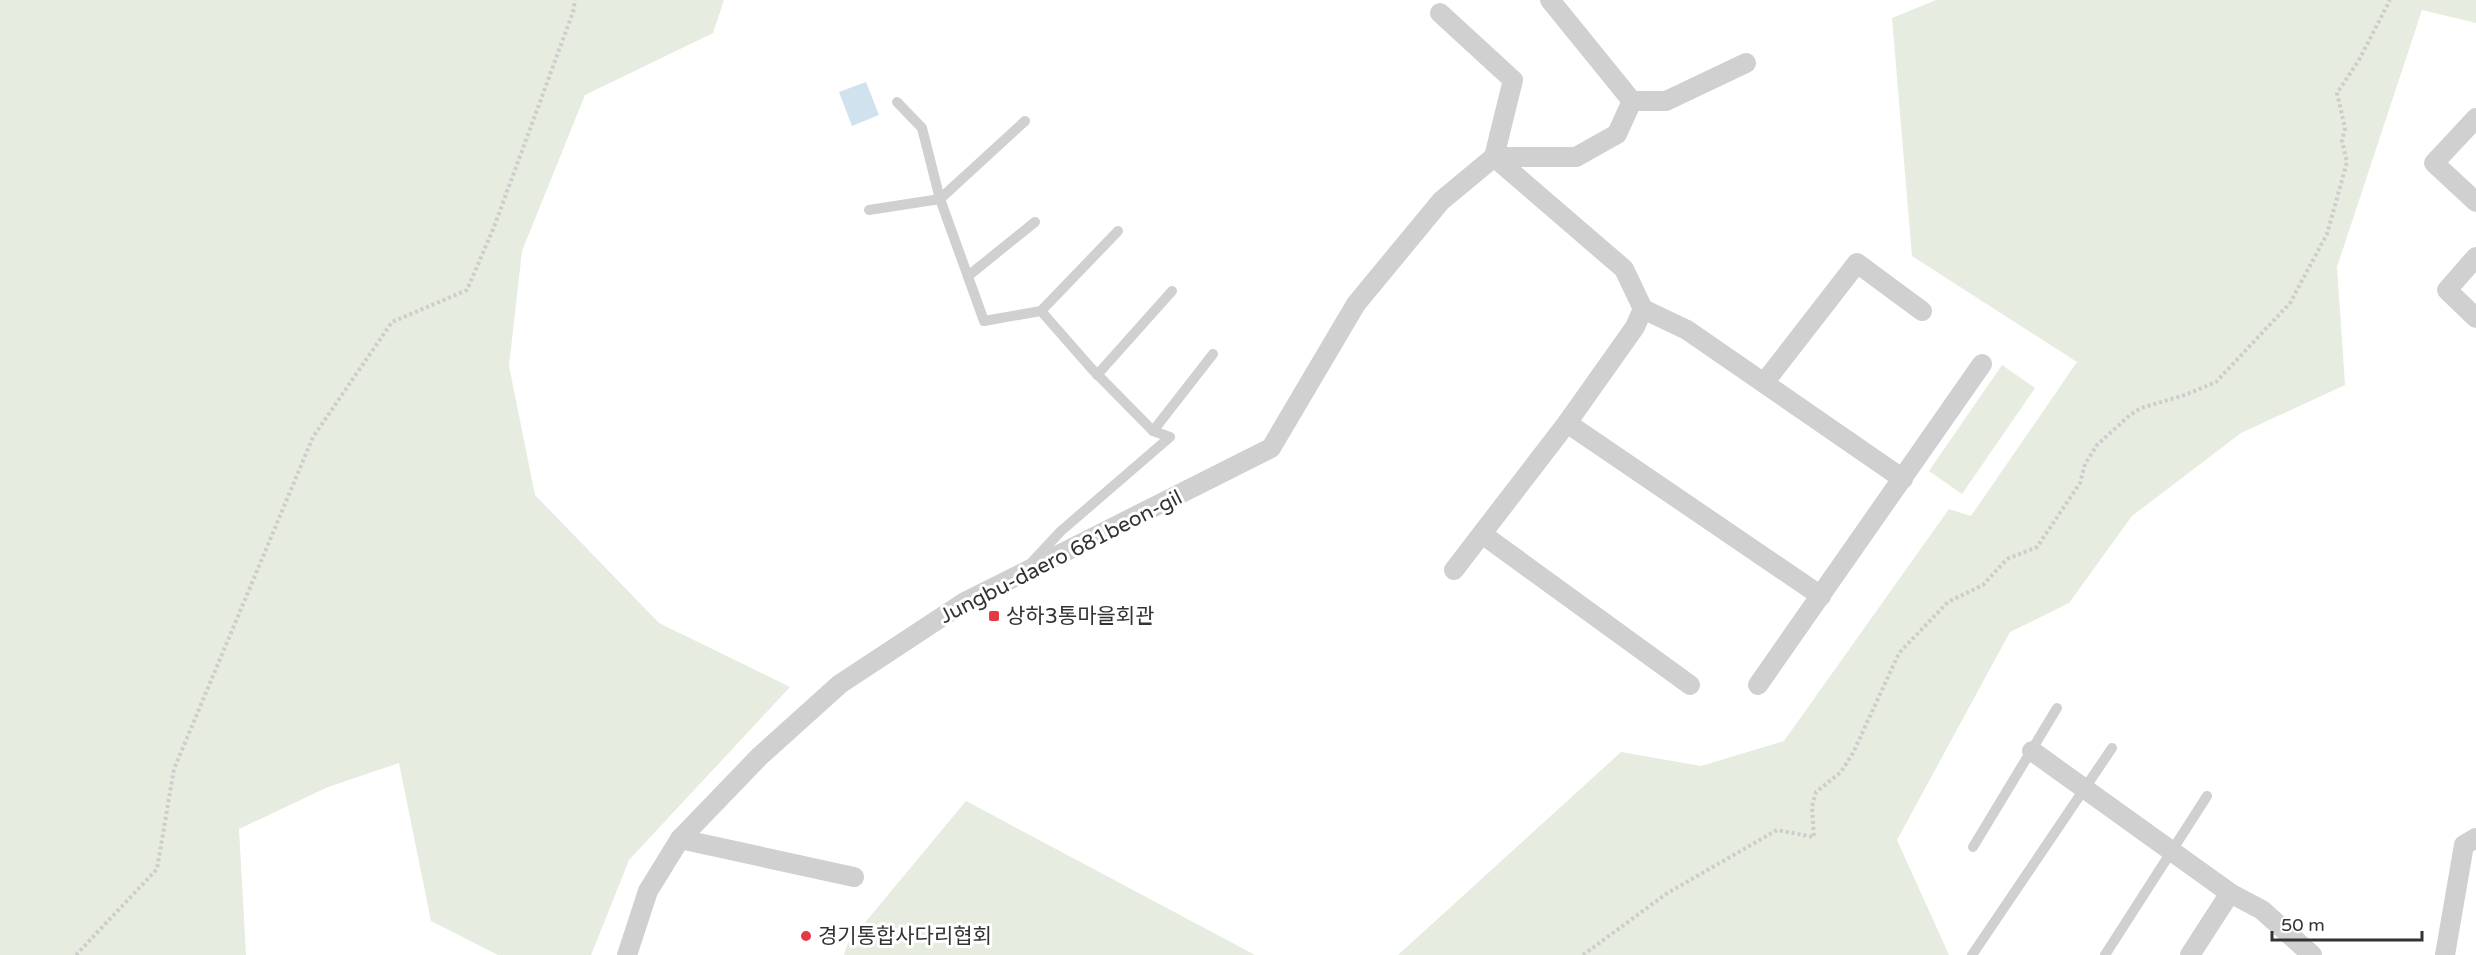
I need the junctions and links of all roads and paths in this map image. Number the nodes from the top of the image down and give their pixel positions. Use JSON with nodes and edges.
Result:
{"nodes":[{"id":1,"x":575,"y":0,"type":"edge"},
{"id":2,"x":1550,"y":0,"type":"edge"},
{"id":3,"x":2390,"y":0,"type":"edge"},
{"id":4,"x":1440,"y":13,"type":"dead end"},
{"id":5,"x":1746,"y":63,"type":"dead end"},
{"id":6,"x":1632,"y":100,"type":"junction"},
{"id":7,"x":897,"y":102,"type":"dead end"},
{"id":8,"x":2476,"y":118,"type":"edge"},
{"id":9,"x":1025,"y":121,"type":"dead end"},
{"id":10,"x":1494,"y":157,"type":"junction"},
{"id":11,"x":940,"y":199,"type":"junction"},
{"id":12,"x":2476,"y":202,"type":"edge"},
{"id":13,"x":869,"y":210,"type":"dead end"},
{"id":14,"x":1035,"y":222,"type":"dead end"},
{"id":15,"x":1118,"y":231,"type":"dead end"},
{"id":16,"x":2476,"y":257,"type":"edge"},
{"id":17,"x":968,"y":276,"type":"junction"},
{"id":18,"x":1172,"y":291,"type":"dead end"},
{"id":19,"x":1643,"y":309,"type":"junction"},
{"id":20,"x":1041,"y":311,"type":"junction"},
{"id":21,"x":1922,"y":311,"type":"dead end"},
{"id":22,"x":2476,"y":318,"type":"edge"},
{"id":23,"x":1213,"y":354,"type":"dead end"},
{"id":24,"x":1982,"y":364,"type":"dead end"},
{"id":25,"x":1097,"y":375,"type":"junction"},
{"id":26,"x":1764,"y":383,"type":"junction"},
{"id":27,"x":1567,"y":423,"type":"junction"},
{"id":28,"x":1153,"y":431,"type":"junction"},
{"id":29,"x":1903,"y":479,"type":"junction"},
{"id":30,"x":1482,"y":534,"type":"junction"},
{"id":31,"x":1454,"y":570,"type":"dead end"},
{"id":32,"x":1023,"y":573,"type":"junction"},
{"id":33,"x":1821,"y":596,"type":"junction"},
{"id":34,"x":1690,"y":685,"type":"dead end"},
{"id":35,"x":1758,"y":685,"type":"dead end"},
{"id":36,"x":2057,"y":708,"type":"dead end"},
{"id":37,"x":2112,"y":748,"type":"dead end"},
{"id":38,"x":2032,"y":751,"type":"junction"},
{"id":39,"x":2083,"y":788,"type":"junction"},
{"id":40,"x":2207,"y":796,"type":"dead end"},
{"id":41,"x":680,"y":838,"type":"junction"},
{"id":42,"x":2476,"y":838,"type":"edge"},
{"id":43,"x":1973,"y":847,"type":"dead end"},
{"id":44,"x":2173,"y":853,"type":"junction"},
{"id":45,"x":854,"y":877,"type":"dead end"},
{"id":46,"x":2230,"y":893,"type":"junction"},
{"id":47,"x":76,"y":955,"type":"edge"},
{"id":48,"x":627,"y":955,"type":"edge"},
{"id":49,"x":1583,"y":955,"type":"edge"},
{"id":50,"x":1972,"y":955,"type":"edge"},
{"id":51,"x":2105,"y":955,"type":"edge"},
{"id":52,"x":2190,"y":955,"type":"edge"},
{"id":53,"x":2312,"y":955,"type":"edge"},
{"id":54,"x":2445,"y":955,"type":"edge"}],
"edges":[{"from":1,"to":47,"type":"path"},
{"from":2,"to":6,"type":"street"},
{"from":3,"to":49,"type":"path"},
{"from":4,"to":10,"type":"street"},
{"from":5,"to":6,"type":"street"},
{"from":6,"to":10,"type":"street"},
{"from":7,"to":11,"type":"lane"},
{"from":8,"to":12,"type":"street"},
{"from":9,"to":11,"type":"lane"},
{"from":10,"to":19,"type":"street"},
{"from":10,"to":32,"type":"street","name":"Jungbu-daero 681beon-gil"},
{"from":11,"to":13,"type":"lane"},
{"from":11,"to":17,"type":"lane"},
{"from":14,"to":17,"type":"lane"},
{"from":15,"to":20,"type":"lane"},
{"from":16,"to":22,"type":"street"},
{"from":17,"to":20,"type":"lane"},
{"from":18,"to":25,"type":"lane"},
{"from":19,"to":26,"type":"street"},
{"from":19,"to":27,"type":"street"},
{"from":20,"to":25,"type":"lane"},
{"from":21,"to":26,"type":"street"},
{"from":23,"to":28,"type":"lane"},
{"from":24,"to":29,"type":"street"},
{"from":25,"to":28,"type":"lane"},
{"from":26,"to":29,"type":"street"},
{"from":27,"to":30,"type":"street"},
{"from":27,"to":33,"type":"street"},
{"from":28,"to":32,"type":"lane"},
{"from":29,"to":33,"type":"street"},
{"from":30,"to":31,"type":"street"},
{"from":30,"to":34,"type":"street"},
{"from":32,"to":41,"type":"street","name":"Jungbu-daero 681beon-gil"},
{"from":33,"to":35,"type":"street"},
{"from":36,"to":38,"type":"lane"},
{"from":37,"to":39,"type":"lane"},
{"from":38,"to":39,"type":"street"},
{"from":38,"to":43,"type":"lane"},
{"from":39,"to":44,"type":"street"},
{"from":39,"to":50,"type":"lane"},
{"from":40,"to":44,"type":"lane"},
{"from":41,"to":45,"type":"street"},
{"from":41,"to":48,"type":"street","name":"Jungbu-daero 681beon-gil"},
{"from":42,"to":54,"type":"street"},
{"from":44,"to":46,"type":"street"},
{"from":44,"to":51,"type":"lane"},
{"from":46,"to":52,"type":"street"},
{"from":46,"to":53,"type":"street"}]}
